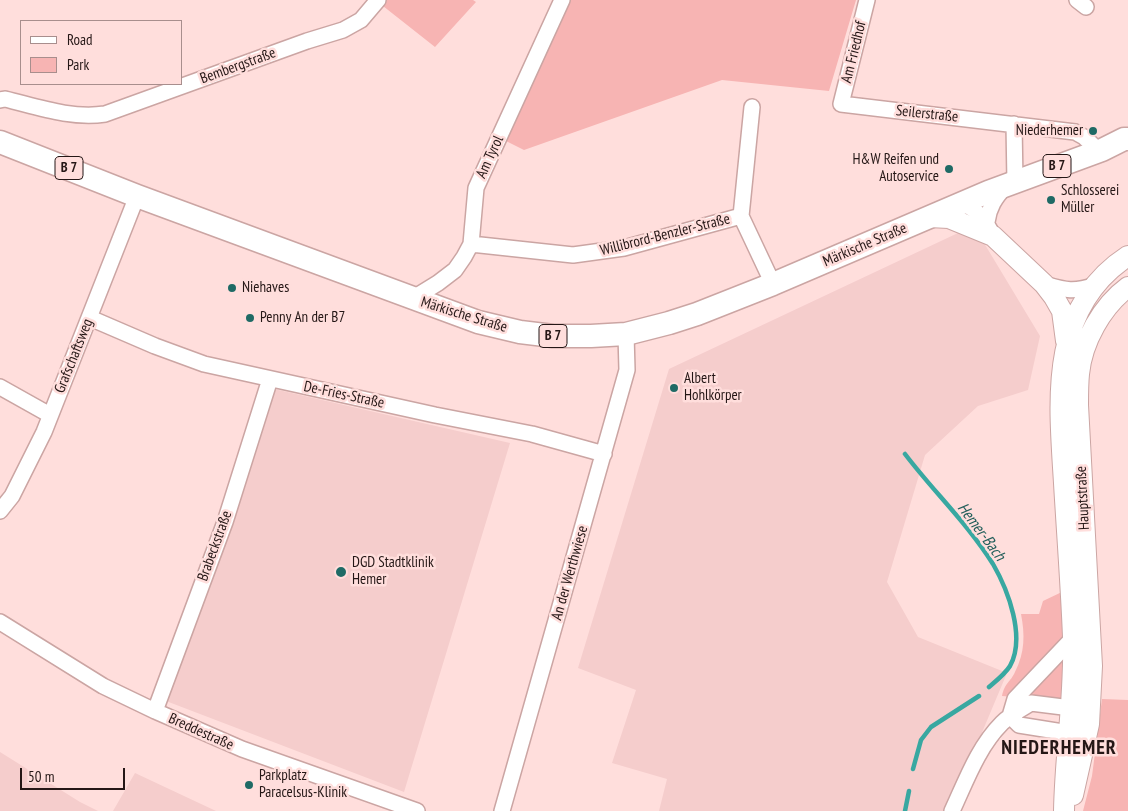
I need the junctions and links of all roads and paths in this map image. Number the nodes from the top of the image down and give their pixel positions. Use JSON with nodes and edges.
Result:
{"nodes":[{"id":1,"x":378,"y":0,"type":"edge"},
{"id":2,"x":562,"y":0,"type":"edge"},
{"id":3,"x":867,"y":0,"type":"edge"},
{"id":4,"x":0,"y":100,"type":"edge"},
{"id":5,"x":841,"y":104,"type":"joint"},
{"id":6,"x":752,"y":106,"type":"dead end"},
{"id":7,"x":1014,"y":124,"type":"junction"},
{"id":8,"x":1128,"y":139,"type":"edge"},
{"id":9,"x":0,"y":142,"type":"edge"},
{"id":10,"x":1101,"y":151,"type":"junction"},
{"id":11,"x":1128,"y":156,"type":"edge"},
{"id":12,"x":1011,"y":184,"type":"junction"},
{"id":13,"x":137,"y":196,"type":"junction"},
{"id":14,"x":963,"y":203,"type":"junction"},
{"id":15,"x":741,"y":216,"type":"junction"},
{"id":16,"x":929,"y":217,"type":"junction"},
{"id":17,"x":990,"y":229,"type":"junction"},
{"id":18,"x":470,"y":244,"type":"junction"},
{"id":19,"x":1128,"y":256,"type":"edge"},
{"id":20,"x":773,"y":284,"type":"junction"},
{"id":21,"x":1044,"y":284,"type":"junction"},
{"id":22,"x":1095,"y":285,"type":"junction"},
{"id":23,"x":1128,"y":287,"type":"edge"},
{"id":24,"x":412,"y":299,"type":"junction"},
{"id":25,"x":90,"y":318,"type":"junction"},
{"id":26,"x":626,"y":334,"type":"junction"},
{"id":27,"x":1066,"y":345,"type":"junction"},
{"id":28,"x":270,"y":380,"type":"junction"},
{"id":29,"x":0,"y":387,"type":"edge"},
{"id":30,"x":50,"y":415,"type":"junction"},
{"id":31,"x":1071,"y":448,"type":"junction"},
{"id":32,"x":602,"y":459,"type":"junction"},
{"id":33,"x":0,"y":511,"type":"edge"},
{"id":34,"x":0,"y":622,"type":"edge"},
{"id":35,"x":1073,"y":638,"type":"junction"},
{"id":36,"x":1071,"y":708,"type":"junction"},
{"id":37,"x":155,"y":711,"type":"junction"},
{"id":38,"x":1010,"y":716,"type":"junction"},
{"id":39,"x":1089,"y":724,"type":"junction"},
{"id":40,"x":1069,"y":733,"type":"junction"},
{"id":41,"x":412,"y":810,"type":"edge"},
{"id":42,"x":502,"y":811,"type":"edge"},
{"id":43,"x":952,"y":811,"type":"edge"},
{"id":44,"x":1064,"y":811,"type":"edge"},
{"id":45,"x":1069,"y":811,"type":"edge"}],
"edges":[{"from":1,"to":4,"type":"street","name":"Bembergstraße"},
{"from":2,"to":18,"type":"street","name":"Am Tyrol"},
{"from":3,"to":5,"type":"street","name":"Am Friedhof"},
{"from":5,"to":7,"type":"street","name":"Seilerstraße"},
{"from":6,"to":15,"type":"street"},
{"from":7,"to":10,"type":"street","name":"Seilerstraße"},
{"from":7,"to":12,"type":"street"},
{"from":8,"to":10,"type":"main road","name":"Märkische Straße","number":"B 7"},
{"from":9,"to":13,"type":"main road","name":"Märkische Straße","number":"B 7"},
{"from":10,"to":11,"type":"main road"},
{"from":10,"to":12,"type":"main road","name":"Märkische Straße","number":"B 7"},
{"from":12,"to":14,"type":"main road","name":"Märkische Straße","number":"B 7"},
{"from":12,"to":17,"type":"street"},
{"from":13,"to":24,"type":"main road","name":"Märkische Straße","number":"B 7"},
{"from":13,"to":25,"type":"street","name":"Grafschaftsweg"},
{"from":14,"to":16,"type":"main road","name":"Märkische Straße","number":"B 7"},
{"from":14,"to":17,"type":"street","name":"Hauptstraße"},
{"from":15,"to":18,"type":"street","name":"Willibrord-Benzler-Straße"},
{"from":15,"to":20,"type":"street"},
{"from":16,"to":17,"type":"main road","name":"Hauptstraße"},
{"from":16,"to":20,"type":"main road","name":"Märkische Straße","number":"B 7"},
{"from":17,"to":21,"type":"main road","name":"Hauptstraße"},
{"from":18,"to":24,"type":"street","name":"Am Tyrol"},
{"from":19,"to":22,"type":"main road","name":"Hauptstraße"},
{"from":20,"to":26,"type":"main road","name":"Märkische Straße","number":"B 7"},
{"from":21,"to":22,"type":"street","name":"Hauptstraße"},
{"from":21,"to":27,"type":"main road","name":"Hauptstraße"},
{"from":22,"to":27,"type":"main road","name":"Hauptstraße"},
{"from":23,"to":31,"type":"main road","name":"Hauptstraße"},
{"from":24,"to":26,"type":"main road","name":"Märkische Straße","number":"B 7"},
{"from":25,"to":28,"type":"street","name":"De-Fries-Straße"},
{"from":25,"to":30,"type":"street","name":"Grafschaftsweg"},
{"from":26,"to":32,"type":"street","name":"An der Werthwiese"},
{"from":27,"to":31,"type":"main road","name":"Hauptstraße"},
{"from":28,"to":32,"type":"street","name":"De-Fries-Straße"},
{"from":28,"to":37,"type":"street","name":"Brabeckstraße"},
{"from":29,"to":30,"type":"street"},
{"from":30,"to":33,"type":"street","name":"Grafschaftsweg"},
{"from":31,"to":35,"type":"main road","name":"Hauptstraße"},
{"from":31,"to":39,"type":"main road","name":"Hauptstraße"},
{"from":32,"to":42,"type":"street","name":"An der Werthwiese"},
{"from":34,"to":37,"type":"street","name":"Breddestraße"},
{"from":35,"to":36,"type":"main road","name":"Hauptstraße"},
{"from":35,"to":38,"type":"street"},
{"from":36,"to":38,"type":"street"},
{"from":36,"to":39,"type":"street"},
{"from":36,"to":40,"type":"main road","name":"Hauptstraße"},
{"from":37,"to":41,"type":"street","name":"Breddestraße"},
{"from":38,"to":40,"type":"street"},
{"from":38,"to":43,"type":"street"},
{"from":39,"to":40,"type":"street"},
{"from":39,"to":45,"type":"main road","name":"Hauptstraße"},
{"from":40,"to":44,"type":"main road","name":"Hauptstraße"}]}
